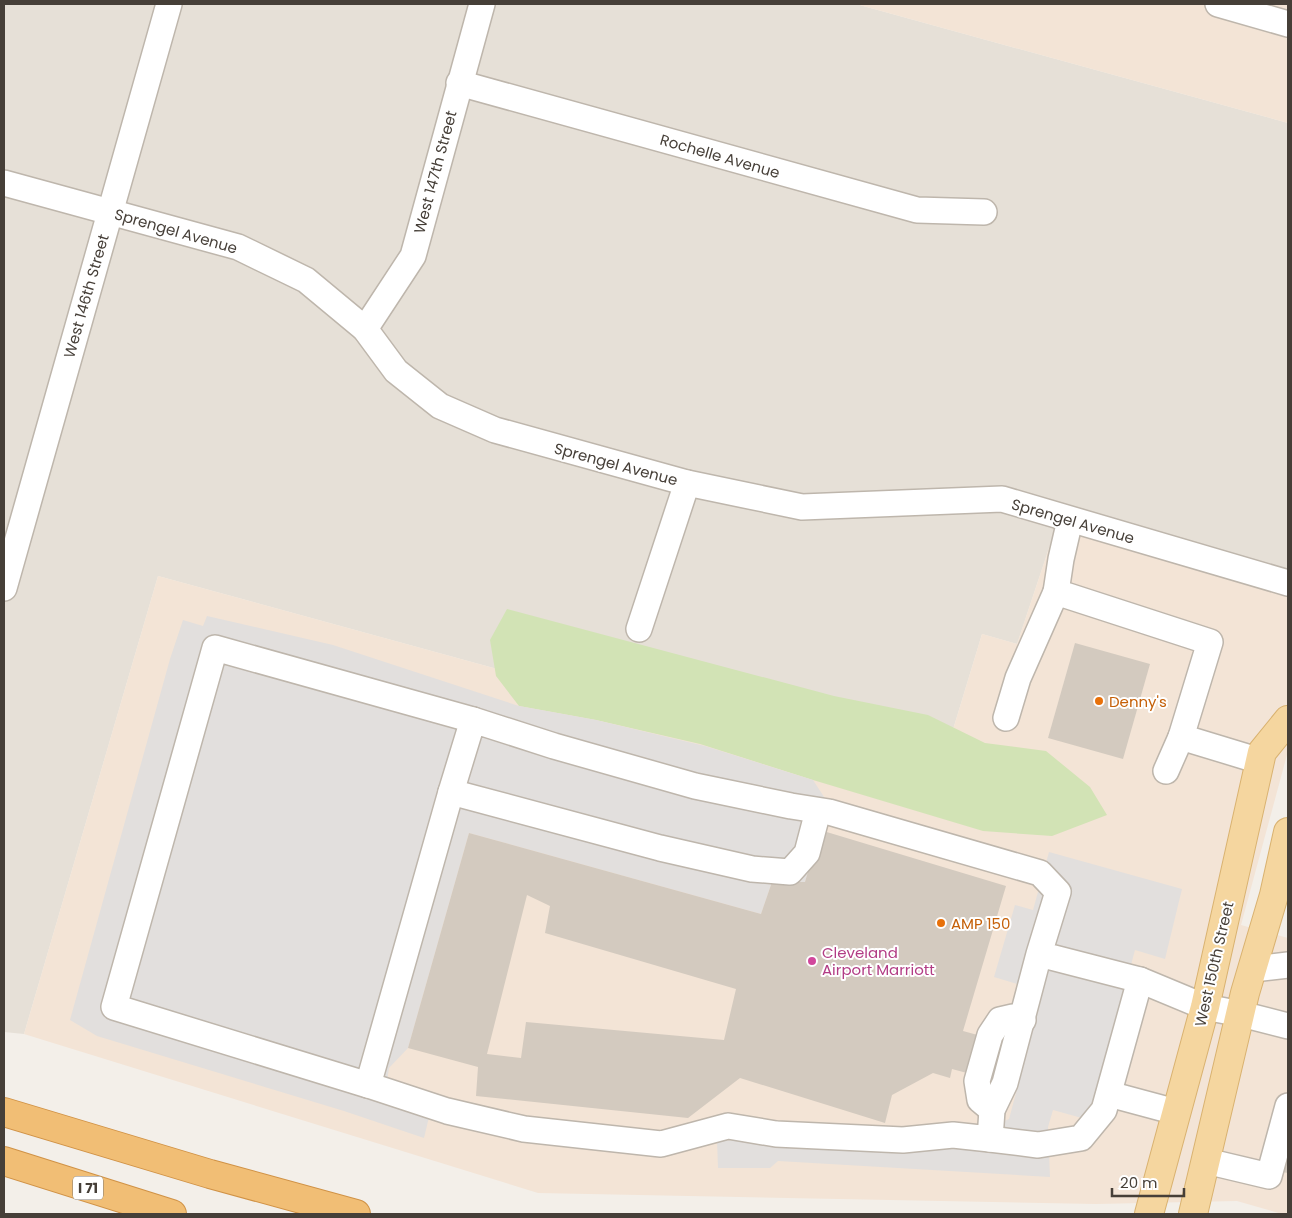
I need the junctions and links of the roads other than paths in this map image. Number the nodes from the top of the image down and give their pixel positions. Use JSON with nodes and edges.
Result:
{"nodes":[{"id":1,"x":169,"y":4,"type":"edge"},
{"id":2,"x":482,"y":4,"type":"edge"},
{"id":3,"x":1218,"y":4,"type":"edge"},
{"id":4,"x":1259,"y":9,"type":"edge"},
{"id":5,"x":1288,"y":24,"type":"edge"},
{"id":6,"x":459,"y":83,"type":"junction"},
{"id":7,"x":4,"y":183,"type":"edge"},
{"id":8,"x":984,"y":212,"type":"dead end"},
{"id":9,"x":110,"y":213,"type":"junction"},
{"id":10,"x":364,"y":329,"type":"junction"},
{"id":11,"x":686,"y":483,"type":"junction"},
{"id":12,"x":1070,"y":520,"type":"junction"},
{"id":13,"x":1288,"y":583,"type":"edge"},
{"id":14,"x":4,"y":588,"type":"edge"},
{"id":15,"x":1056,"y":592,"type":"junction"},
{"id":16,"x":639,"y":629,"type":"dead end"},
{"id":17,"x":1006,"y":718,"type":"dead end"},
{"id":18,"x":473,"y":720,"type":"junction"},
{"id":19,"x":1288,"y":720,"type":"edge"},
{"id":20,"x":1181,"y":737,"type":"junction"},
{"id":21,"x":1260,"y":761,"type":"junction"},
{"id":22,"x":1166,"y":771,"type":"dead end"},
{"id":23,"x":451,"y":792,"type":"junction"},
{"id":24,"x":818,"y":811,"type":"junction"},
{"id":25,"x":1288,"y":832,"type":"edge"},
{"id":26,"x":1281,"y":897,"type":"edge"},
{"id":27,"x":1040,"y":954,"type":"junction"},
{"id":28,"x":1275,"y":968,"type":"edge"},
{"id":29,"x":1140,"y":980,"type":"junction"},
{"id":30,"x":1205,"y":1007,"type":"junction"},
{"id":31,"x":1241,"y":1014,"type":"junction"},
{"id":32,"x":1288,"y":1026,"type":"edge"},
{"id":33,"x":368,"y":1085,"type":"junction"},
{"id":34,"x":1110,"y":1094,"type":"junction"},
{"id":35,"x":1288,"y":1106,"type":"edge"},
{"id":36,"x":4,"y":1112,"type":"edge"},
{"id":37,"x":1176,"y":1112,"type":"junction"},
{"id":38,"x":990,"y":1139,"type":"junction"},
{"id":39,"x":4,"y":1161,"type":"edge"},
{"id":40,"x":1206,"y":1161,"type":"junction"},
{"id":41,"x":1279,"y":1178,"type":"edge"},
{"id":42,"x":172,"y":1214,"type":"edge"},
{"id":43,"x":356,"y":1214,"type":"edge"},
{"id":44,"x":1149,"y":1214,"type":"edge"},
{"id":45,"x":1193,"y":1214,"type":"edge"}],
"edges":[{"from":1,"to":9,"type":"street","name":"West 146th Street"},
{"from":2,"to":6,"type":"street","name":"West 147th Street"},
{"from":3,"to":4,"type":"street"},
{"from":4,"to":5,"type":"street"},
{"from":6,"to":8,"type":"street","name":"Rochelle Avenue"},
{"from":6,"to":10,"type":"street","name":"West 147th Street"},
{"from":7,"to":9,"type":"street","name":"Sprengel Avenue"},
{"from":9,"to":10,"type":"street","name":"Sprengel Avenue"},
{"from":9,"to":14,"type":"street","name":"West 146th Street"},
{"from":10,"to":11,"type":"street","name":"Sprengel Avenue"},
{"from":11,"to":12,"type":"street","name":"Sprengel Avenue"},
{"from":11,"to":16,"type":"street"},
{"from":12,"to":13,"type":"street","name":"Sprengel Avenue"},
{"from":12,"to":15,"type":"street"},
{"from":15,"to":17,"type":"street"},
{"from":15,"to":20,"type":"street"},
{"from":18,"to":23,"type":"street"},
{"from":18,"to":24,"type":"street"},
{"from":18,"to":33,"type":"street"},
{"from":19,"to":21,"type":"main road","name":"West 150th Street"},
{"from":20,"to":21,"type":"street"},
{"from":20,"to":22,"type":"street"},
{"from":21,"to":30,"type":"main road","name":"West 150th Street"},
{"from":23,"to":24,"type":"street"},
{"from":23,"to":33,"type":"street"},
{"from":24,"to":27,"type":"street"},
{"from":25,"to":26,"type":"main road"},
{"from":26,"to":28,"type":"main road"},
{"from":27,"to":29,"type":"street"},
{"from":27,"to":38,"type":"street"},
{"from":28,"to":31,"type":"main road"},
{"from":29,"to":30,"type":"street"},
{"from":29,"to":34,"type":"street"},
{"from":30,"to":31,"type":"street"},
{"from":30,"to":37,"type":"main road","name":"West 150th Street"},
{"from":31,"to":32,"type":"street"},
{"from":31,"to":40,"type":"main road"},
{"from":33,"to":38,"type":"street"},
{"from":34,"to":37,"type":"street"},
{"from":34,"to":38,"type":"street"},
{"from":35,"to":41,"type":"street"},
{"from":36,"to":43,"type":"highway"},
{"from":37,"to":44,"type":"main road","name":"West 150th Street"},
{"from":39,"to":42,"type":"highway","number":"I 71"},
{"from":40,"to":41,"type":"street"},
{"from":40,"to":45,"type":"main road"}]}
